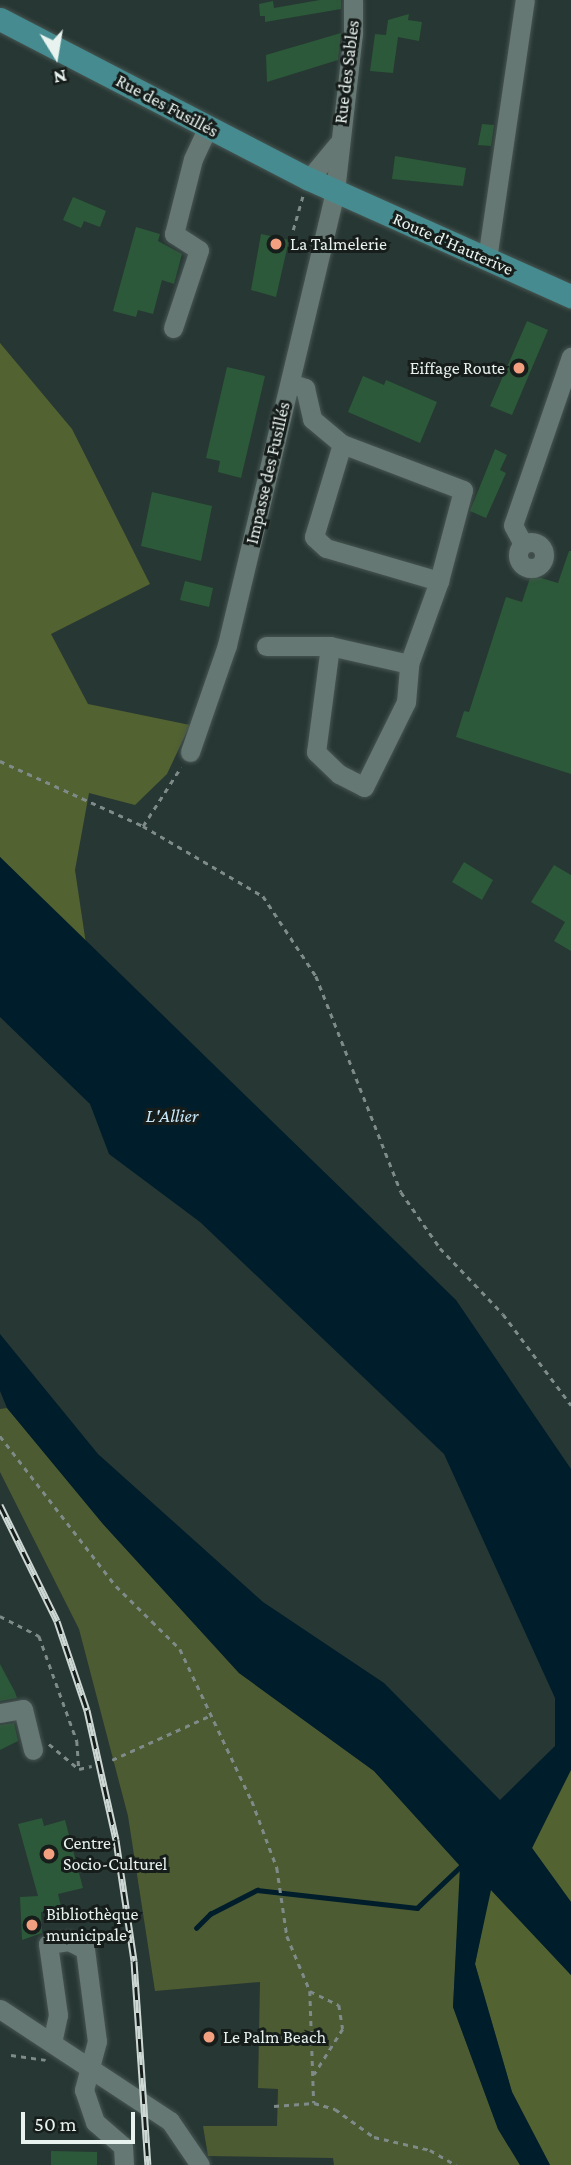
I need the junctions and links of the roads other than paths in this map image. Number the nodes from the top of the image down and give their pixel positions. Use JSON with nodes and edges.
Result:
{"nodes":[{"id":1,"x":353,"y":0,"type":"edge"},
{"id":2,"x":525,"y":0,"type":"edge"},
{"id":3,"x":0,"y":19,"type":"edge"},
{"id":4,"x":208,"y":127,"type":"junction"},
{"id":5,"x":338,"y":144,"type":"junction"},
{"id":6,"x":309,"y":179,"type":"junction"},
{"id":7,"x":335,"y":191,"type":"junction"},
{"id":8,"x":487,"y":259,"type":"junction"},
{"id":9,"x":571,"y":296,"type":"edge"},
{"id":10,"x":173,"y":328,"type":"dead end"},
{"id":11,"x":571,"y":357,"type":"edge"},
{"id":12,"x":290,"y":383,"type":"junction"},
{"id":13,"x":342,"y":444,"type":"junction"},
{"id":14,"x":523,"y":544,"type":"dead end"},
{"id":15,"x":439,"y":581,"type":"junction"},
{"id":16,"x":266,"y":646,"type":"dead end"},
{"id":17,"x":330,"y":646,"type":"junction"},
{"id":18,"x":409,"y":664,"type":"junction"},
{"id":19,"x":190,"y":752,"type":"road end"},
{"id":20,"x":0,"y":1713,"type":"edge"},
{"id":21,"x":33,"y":1750,"type":"dead end"},
{"id":22,"x":0,"y":2009,"type":"edge"},
{"id":23,"x":58,"y":2047,"type":"junction"},
{"id":24,"x":88,"y":2066,"type":"junction"},
{"id":25,"x":124,"y":2165,"type":"edge"},
{"id":26,"x":200,"y":2165,"type":"edge"}],
"edges":[{"from":1,"to":5,"type":"street","name":"Rue des Sables"},
{"from":2,"to":8,"type":"street"},
{"from":3,"to":4,"type":"main road","name":"Rue des Fusillés"},
{"from":4,"to":6,"type":"main road","name":"Rue des Fusillés"},
{"from":4,"to":10,"type":"street"},
{"from":5,"to":6,"type":"street","name":"Rue des Sables"},
{"from":5,"to":7,"type":"street","name":"Rue des Sables"},
{"from":6,"to":7,"type":"main road","name":"Rue des Fusillés"},
{"from":7,"to":8,"type":"main road","name":"Route d'Hauterive"},
{"from":7,"to":12,"type":"street","name":"Impasse des Fusillés"},
{"from":8,"to":9,"type":"main road","name":"Route d'Hauterive"},
{"from":11,"to":14,"type":"street"},
{"from":12,"to":13,"type":"street"},
{"from":12,"to":19,"type":"street","name":"Impasse des Fusillés"},
{"from":13,"to":15,"type":"street"},
{"from":13,"to":15,"type":"street"},
{"from":15,"to":18,"type":"street"},
{"from":16,"to":17,"type":"street"},
{"from":17,"to":18,"type":"street"},
{"from":17,"to":18,"type":"street"},
{"from":20,"to":21,"type":"street"},
{"from":22,"to":23,"type":"street"},
{"from":23,"to":24,"type":"street"},
{"from":23,"to":24,"type":"street"},
{"from":24,"to":25,"type":"street"},
{"from":24,"to":26,"type":"street"}]}
